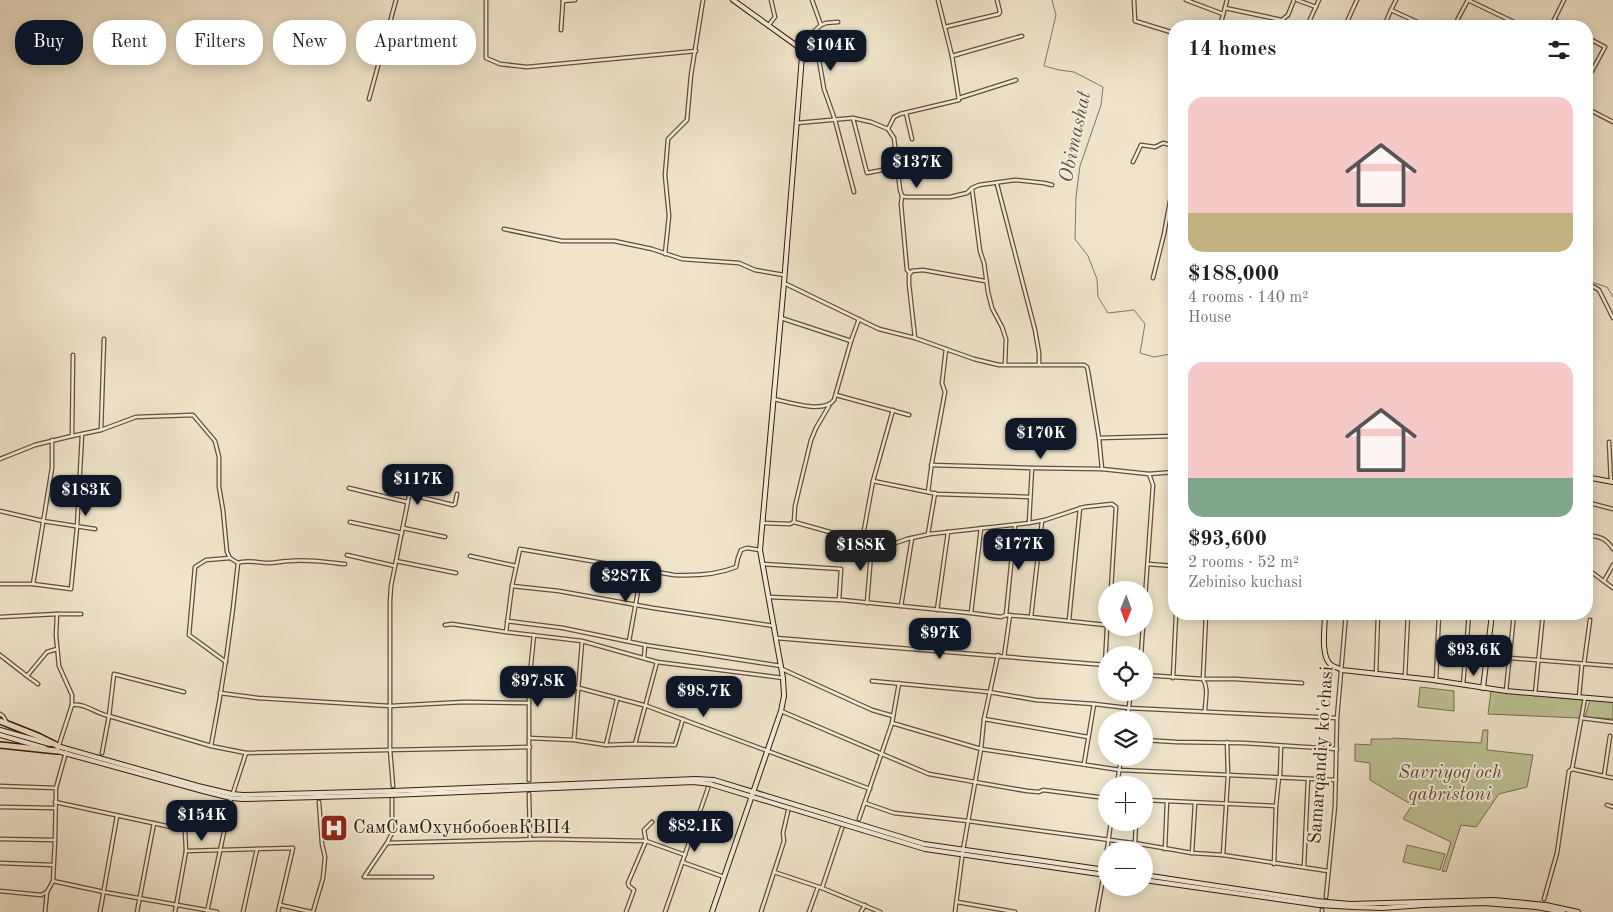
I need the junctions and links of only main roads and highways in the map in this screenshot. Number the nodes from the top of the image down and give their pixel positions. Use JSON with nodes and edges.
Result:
{"nodes":[{"id":1,"x":733,"y":0,"type":"edge"},
{"id":2,"x":1593,"y":478,"type":"edge"},
{"id":3,"x":1612,"y":482,"type":"edge"},
{"id":4,"x":1325,"y":620,"type":"edge"},
{"id":5,"x":1491,"y":620,"type":"edge"},
{"id":6,"x":1483,"y":688,"type":"junction"},
{"id":7,"x":1613,"y":700,"type":"edge"},
{"id":8,"x":0,"y":722,"type":"edge"},
{"id":9,"x":0,"y":730,"type":"edge"},
{"id":10,"x":0,"y":735,"type":"edge"},
{"id":11,"x":0,"y":745,"type":"edge"},
{"id":12,"x":57,"y":749,"type":"junction"},
{"id":13,"x":753,"y":794,"type":"junction"},
{"id":14,"x":963,"y":852,"type":"junction"},
{"id":15,"x":1098,"y":867,"type":"edge"},
{"id":16,"x":1098,"y":874,"type":"edge"},
{"id":17,"x":1153,"y":876,"type":"edge"},
{"id":18,"x":1153,"y":881,"type":"edge"},
{"id":19,"x":1386,"y":908,"type":"edge"},
{"id":20,"x":712,"y":912,"type":"edge"},
{"id":21,"x":1563,"y":912,"type":"edge"},
{"id":22,"x":1578,"y":912,"type":"edge"}],
"edges":[{"from":1,"to":13,"type":"main road"},
{"from":2,"to":3,"type":"main road"},
{"from":4,"to":6,"type":"main road"},
{"from":5,"to":6,"type":"main road"},
{"from":6,"to":7,"type":"main road"},
{"from":8,"to":12,"type":"highway"},
{"from":9,"to":12,"type":"main road"},
{"from":10,"to":12,"type":"main road"},
{"from":11,"to":12,"type":"highway"},
{"from":12,"to":13,"type":"main road"},
{"from":13,"to":14,"type":"main road"},
{"from":13,"to":20,"type":"main road"},
{"from":14,"to":15,"type":"main road"},
{"from":14,"to":16,"type":"main road"},
{"from":17,"to":19,"type":"main road"},
{"from":18,"to":19,"type":"main road"},
{"from":19,"to":21,"type":"main road"},
{"from":19,"to":22,"type":"main road"}]}
